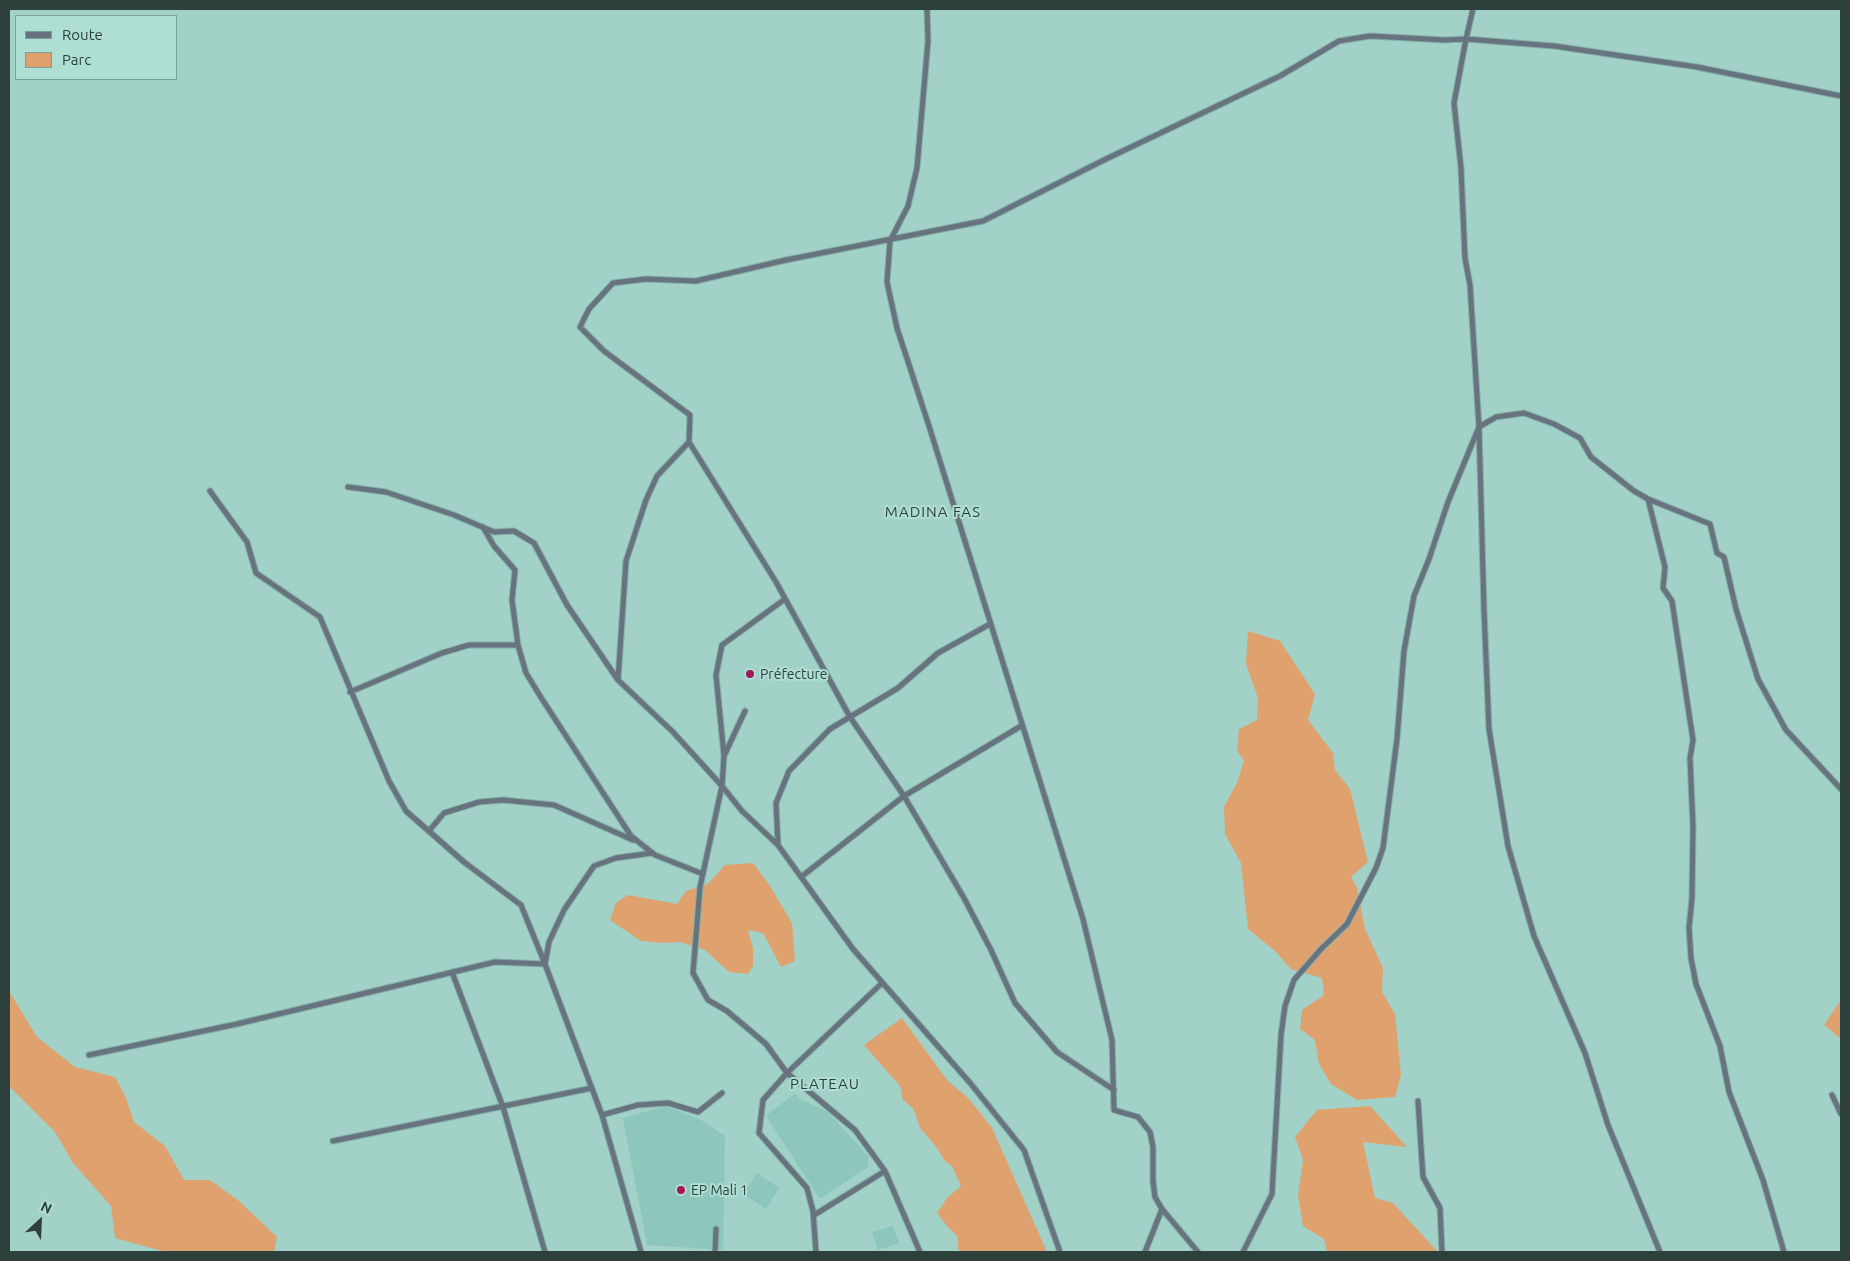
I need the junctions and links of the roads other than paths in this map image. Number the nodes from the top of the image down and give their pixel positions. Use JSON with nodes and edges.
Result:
{"nodes":[{"id":1,"x":927,"y":9,"type":"edge"},
{"id":2,"x":1473,"y":9,"type":"edge"},
{"id":3,"x":1466,"y":39,"type":"junction"},
{"id":4,"x":1841,"y":96,"type":"edge"},
{"id":5,"x":890,"y":241,"type":"junction"},
{"id":6,"x":1479,"y":427,"type":"junction"},
{"id":7,"x":689,"y":442,"type":"junction"},
{"id":8,"x":348,"y":487,"type":"dead end"},
{"id":9,"x":210,"y":491,"type":"dead end"},
{"id":10,"x":1648,"y":499,"type":"junction"},
{"id":11,"x":483,"y":527,"type":"junction"},
{"id":12,"x":785,"y":599,"type":"junction"},
{"id":13,"x":990,"y":624,"type":"junction"},
{"id":14,"x":518,"y":644,"type":"junction"},
{"id":15,"x":618,"y":680,"type":"junction"},
{"id":16,"x":350,"y":692,"type":"junction"},
{"id":17,"x":745,"y":711,"type":"dead end"},
{"id":18,"x":850,"y":717,"type":"junction"},
{"id":19,"x":1021,"y":726,"type":"junction"},
{"id":20,"x":724,"y":756,"type":"junction"},
{"id":21,"x":722,"y":786,"type":"junction"},
{"id":22,"x":1841,"y":789,"type":"edge"},
{"id":23,"x":904,"y":796,"type":"junction"},
{"id":24,"x":429,"y":831,"type":"junction"},
{"id":25,"x":639,"y":842,"type":"junction"},
{"id":26,"x":778,"y":845,"type":"junction"},
{"id":27,"x":652,"y":853,"type":"junction"},
{"id":28,"x":703,"y":874,"type":"junction"},
{"id":29,"x":801,"y":877,"type":"junction"},
{"id":30,"x":545,"y":964,"type":"junction"},
{"id":31,"x":452,"y":972,"type":"junction"},
{"id":32,"x":882,"y":982,"type":"junction"},
{"id":33,"x":90,"y":1056,"type":"dead end"},
{"id":34,"x":787,"y":1073,"type":"junction"},
{"id":35,"x":592,"y":1088,"type":"junction"},
{"id":36,"x":1114,"y":1090,"type":"junction"},
{"id":37,"x":722,"y":1093,"type":"dead end"},
{"id":38,"x":1832,"y":1095,"type":"dead end"},
{"id":39,"x":1418,"y":1101,"type":"dead end"},
{"id":40,"x":502,"y":1107,"type":"junction"},
{"id":41,"x":1841,"y":1114,"type":"edge"},
{"id":42,"x":602,"y":1115,"type":"junction"},
{"id":43,"x":333,"y":1142,"type":"dead end"},
{"id":44,"x":885,"y":1171,"type":"junction"},
{"id":45,"x":1162,"y":1209,"type":"junction"},
{"id":46,"x":814,"y":1215,"type":"junction"},
{"id":47,"x":716,"y":1228,"type":"dead end"},
{"id":48,"x":545,"y":1252,"type":"edge"},
{"id":49,"x":641,"y":1252,"type":"edge"},
{"id":50,"x":715,"y":1252,"type":"edge"},
{"id":51,"x":816,"y":1252,"type":"edge"},
{"id":52,"x":920,"y":1252,"type":"edge"},
{"id":53,"x":1060,"y":1252,"type":"edge"},
{"id":54,"x":1145,"y":1252,"type":"edge"},
{"id":55,"x":1198,"y":1252,"type":"edge"},
{"id":56,"x":1243,"y":1252,"type":"edge"},
{"id":57,"x":1442,"y":1252,"type":"edge"},
{"id":58,"x":1660,"y":1252,"type":"edge"},
{"id":59,"x":1784,"y":1252,"type":"edge"}],
"edges":[{"from":1,"to":5,"type":"street"},
{"from":2,"to":3,"type":"street"},
{"from":3,"to":4,"type":"street"},
{"from":3,"to":5,"type":"street"},
{"from":3,"to":6,"type":"street"},
{"from":5,"to":7,"type":"street"},
{"from":5,"to":13,"type":"street"},
{"from":6,"to":10,"type":"street"},
{"from":6,"to":56,"type":"street"},
{"from":6,"to":58,"type":"street"},
{"from":7,"to":12,"type":"street"},
{"from":7,"to":15,"type":"street"},
{"from":8,"to":11,"type":"street"},
{"from":9,"to":16,"type":"street"},
{"from":10,"to":22,"type":"street"},
{"from":10,"to":59,"type":"street"},
{"from":11,"to":14,"type":"street"},
{"from":11,"to":15,"type":"street"},
{"from":12,"to":18,"type":"street"},
{"from":12,"to":20,"type":"street"},
{"from":13,"to":18,"type":"street"},
{"from":13,"to":19,"type":"street"},
{"from":14,"to":16,"type":"street"},
{"from":14,"to":25,"type":"street"},
{"from":15,"to":21,"type":"street"},
{"from":16,"to":24,"type":"street"},
{"from":17,"to":20,"type":"street"},
{"from":18,"to":23,"type":"street"},
{"from":18,"to":26,"type":"street"},
{"from":19,"to":23,"type":"street"},
{"from":19,"to":36,"type":"street"},
{"from":20,"to":21,"type":"street"},
{"from":21,"to":26,"type":"street"},
{"from":21,"to":28,"type":"street"},
{"from":23,"to":29,"type":"street"},
{"from":23,"to":36,"type":"street"},
{"from":24,"to":25,"type":"street"},
{"from":24,"to":30,"type":"street"},
{"from":25,"to":27,"type":"street"},
{"from":26,"to":29,"type":"street"},
{"from":27,"to":28,"type":"street"},
{"from":27,"to":30,"type":"street"},
{"from":28,"to":34,"type":"street"},
{"from":29,"to":32,"type":"street"},
{"from":30,"to":31,"type":"street"},
{"from":30,"to":35,"type":"street"},
{"from":31,"to":33,"type":"street"},
{"from":31,"to":40,"type":"street"},
{"from":32,"to":34,"type":"street"},
{"from":32,"to":53,"type":"street"},
{"from":34,"to":44,"type":"street"},
{"from":34,"to":46,"type":"street"},
{"from":35,"to":40,"type":"street"},
{"from":35,"to":42,"type":"street"},
{"from":36,"to":45,"type":"street"},
{"from":37,"to":42,"type":"street"},
{"from":38,"to":41,"type":"street"},
{"from":39,"to":57,"type":"street"},
{"from":40,"to":43,"type":"street"},
{"from":40,"to":48,"type":"street"},
{"from":42,"to":49,"type":"street"},
{"from":44,"to":46,"type":"street"},
{"from":44,"to":52,"type":"street"},
{"from":45,"to":54,"type":"street"},
{"from":45,"to":55,"type":"street"},
{"from":46,"to":51,"type":"street"},
{"from":47,"to":50,"type":"street"}]}
